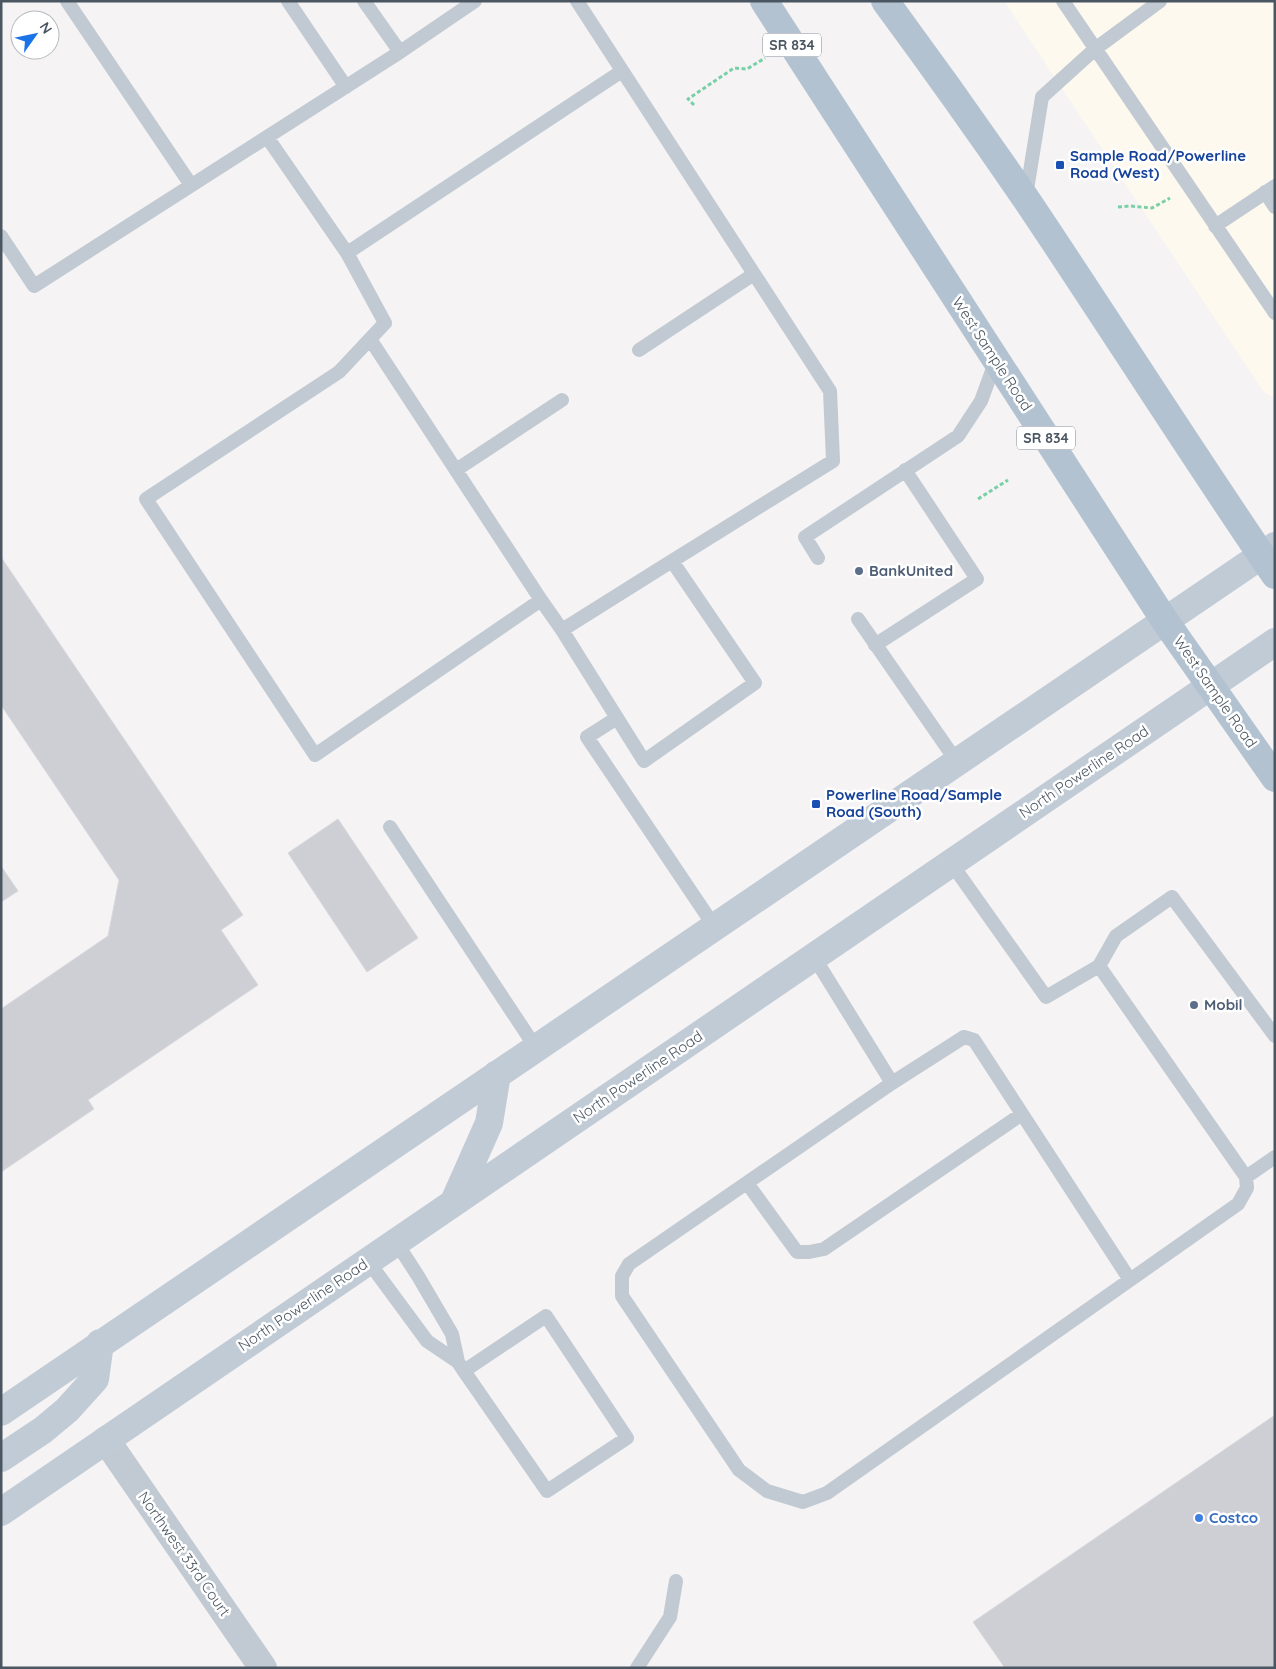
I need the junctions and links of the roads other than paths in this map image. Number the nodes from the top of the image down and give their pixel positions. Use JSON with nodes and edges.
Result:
{"nodes":[{"id":1,"x":67,"y":1,"type":"edge"},
{"id":2,"x":288,"y":1,"type":"edge"},
{"id":3,"x":364,"y":1,"type":"edge"},
{"id":4,"x":475,"y":1,"type":"edge"},
{"id":5,"x":577,"y":1,"type":"edge"},
{"id":6,"x":764,"y":1,"type":"edge"},
{"id":7,"x":885,"y":1,"type":"edge"},
{"id":8,"x":1063,"y":1,"type":"edge"},
{"id":9,"x":1160,"y":1,"type":"edge"},
{"id":10,"x":1094,"y":49,"type":"junction"},
{"id":11,"x":400,"y":52,"type":"junction"},
{"id":12,"x":622,"y":71,"type":"junction"},
{"id":13,"x":346,"y":87,"type":"junction"},
{"id":14,"x":267,"y":137,"type":"junction"},
{"id":15,"x":192,"y":185,"type":"junction"},
{"id":16,"x":1270,"y":189,"type":"edge"},
{"id":17,"x":1026,"y":199,"type":"junction"},
{"id":18,"x":1275,"y":207,"type":"edge"},
{"id":19,"x":1215,"y":226,"type":"junction"},
{"id":20,"x":1,"y":236,"type":"edge"},
{"id":21,"x":347,"y":253,"type":"junction"},
{"id":22,"x":754,"y":274,"type":"junction"},
{"id":23,"x":1275,"y":313,"type":"edge"},
{"id":24,"x":370,"y":339,"type":"junction"},
{"id":25,"x":639,"y":350,"type":"dead end"},
{"id":26,"x":996,"y":360,"type":"junction"},
{"id":27,"x":562,"y":400,"type":"dead end"},
{"id":28,"x":456,"y":470,"type":"junction"},
{"id":29,"x":905,"y":470,"type":"junction"},
{"id":30,"x":818,"y":558,"type":"dead end"},
{"id":31,"x":1270,"y":558,"type":"edge"},
{"id":32,"x":672,"y":561,"type":"junction"},
{"id":33,"x":541,"y":600,"type":"junction"},
{"id":34,"x":858,"y":619,"type":"dead end"},
{"id":35,"x":1165,"y":621,"type":"junction"},
{"id":36,"x":562,"y":630,"type":"junction"},
{"id":37,"x":1275,"y":642,"type":"edge"},
{"id":38,"x":876,"y":645,"type":"junction"},
{"id":39,"x":1210,"y":686,"type":"junction"},
{"id":40,"x":617,"y":718,"type":"junction"},
{"id":41,"x":956,"y":762,"type":"junction"},
{"id":42,"x":1275,"y":778,"type":"edge"},
{"id":43,"x":390,"y":827,"type":"dead end"},
{"id":44,"x":951,"y":863,"type":"junction"},
{"id":45,"x":714,"y":926,"type":"junction"},
{"id":46,"x":814,"y":957,"type":"junction"},
{"id":47,"x":1099,"y":966,"type":"junction"},
{"id":48,"x":1275,"y":1036,"type":"edge"},
{"id":49,"x":536,"y":1048,"type":"junction"},
{"id":50,"x":498,"y":1074,"type":"junction"},
{"id":51,"x":892,"y":1083,"type":"junction"},
{"id":52,"x":1022,"y":1114,"type":"junction"},
{"id":53,"x":1275,"y":1157,"type":"edge"},
{"id":54,"x":1246,"y":1177,"type":"junction"},
{"id":55,"x":747,"y":1183,"type":"junction"},
{"id":56,"x":454,"y":1202,"type":"junction"},
{"id":57,"x":396,"y":1242,"type":"junction"},
{"id":58,"x":368,"y":1261,"type":"junction"},
{"id":59,"x":1130,"y":1280,"type":"junction"},
{"id":60,"x":100,"y":1343,"type":"junction"},
{"id":61,"x":461,"y":1367,"type":"junction"},
{"id":62,"x":1,"y":1412,"type":"edge"},
{"id":63,"x":106,"y":1440,"type":"junction"},
{"id":64,"x":1,"y":1458,"type":"edge"},
{"id":65,"x":1,"y":1512,"type":"edge"},
{"id":66,"x":676,"y":1582,"type":"dead end"},
{"id":67,"x":263,"y":1668,"type":"edge"},
{"id":68,"x":637,"y":1668,"type":"edge"}],
"edges":[{"from":1,"to":15,"type":"lane"},
{"from":2,"to":13,"type":"lane"},
{"from":3,"to":11,"type":"lane"},
{"from":4,"to":11,"type":"lane"},
{"from":5,"to":12,"type":"lane"},
{"from":6,"to":26,"type":"main road","name":"West Sample Road","number":"SR 834"},
{"from":7,"to":17,"type":"main road"},
{"from":8,"to":10,"type":"lane"},
{"from":9,"to":10,"type":"lane"},
{"from":10,"to":17,"type":"lane"},
{"from":10,"to":19,"type":"lane"},
{"from":11,"to":13,"type":"lane"},
{"from":12,"to":21,"type":"lane"},
{"from":12,"to":22,"type":"lane"},
{"from":13,"to":14,"type":"lane"},
{"from":14,"to":15,"type":"lane"},
{"from":14,"to":21,"type":"lane"},
{"from":15,"to":20,"type":"lane"},
{"from":16,"to":18,"type":"lane"},
{"from":16,"to":19,"type":"lane"},
{"from":17,"to":31,"type":"main road"},
{"from":19,"to":23,"type":"lane"},
{"from":21,"to":24,"type":"lane"},
{"from":22,"to":25,"type":"lane"},
{"from":22,"to":32,"type":"lane"},
{"from":24,"to":28,"type":"lane"},
{"from":24,"to":33,"type":"lane"},
{"from":26,"to":29,"type":"lane"},
{"from":26,"to":35,"type":"main road","name":"West Sample Road","number":"SR 834"},
{"from":27,"to":28,"type":"lane"},
{"from":28,"to":33,"type":"lane"},
{"from":29,"to":30,"type":"lane"},
{"from":29,"to":38,"type":"lane"},
{"from":31,"to":35,"type":"main road"},
{"from":32,"to":36,"type":"lane"},
{"from":32,"to":40,"type":"lane"},
{"from":33,"to":36,"type":"lane"},
{"from":34,"to":38,"type":"lane"},
{"from":35,"to":39,"type":"main road","name":"West Sample Road","number":"SR 834"},
{"from":35,"to":41,"type":"main road"},
{"from":36,"to":40,"type":"lane"},
{"from":37,"to":39,"type":"main road","name":"North Powerline Road"},
{"from":38,"to":41,"type":"lane"},
{"from":39,"to":42,"type":"main road","name":"West Sample Road","number":"SR 834"},
{"from":39,"to":44,"type":"main road","name":"North Powerline Road"},
{"from":40,"to":45,"type":"lane"},
{"from":41,"to":45,"type":"main road"},
{"from":43,"to":49,"type":"lane"},
{"from":44,"to":46,"type":"main road","name":"North Powerline Road"},
{"from":44,"to":47,"type":"lane"},
{"from":45,"to":49,"type":"main road"},
{"from":46,"to":51,"type":"lane"},
{"from":46,"to":56,"type":"main road","name":"North Powerline Road"},
{"from":47,"to":48,"type":"lane"},
{"from":47,"to":54,"type":"lane"},
{"from":49,"to":50,"type":"main road"},
{"from":50,"to":56,"type":"main road"},
{"from":50,"to":60,"type":"main road"},
{"from":51,"to":52,"type":"lane"},
{"from":51,"to":55,"type":"lane"},
{"from":52,"to":55,"type":"lane"},
{"from":52,"to":59,"type":"lane"},
{"from":53,"to":54,"type":"lane"},
{"from":54,"to":59,"type":"lane"},
{"from":55,"to":59,"type":"lane"},
{"from":56,"to":57,"type":"main road","name":"North Powerline Road"},
{"from":57,"to":58,"type":"main road","name":"North Powerline Road"},
{"from":57,"to":61,"type":"lane"},
{"from":58,"to":61,"type":"lane"},
{"from":58,"to":63,"type":"main road","name":"North Powerline Road"},
{"from":60,"to":62,"type":"main road"},
{"from":60,"to":64,"type":"main road"},
{"from":61,"to":61,"type":"lane"},
{"from":63,"to":65,"type":"main road","name":"North Powerline Road"},
{"from":63,"to":67,"type":"street","name":"Northwest 33rd Court"},
{"from":66,"to":68,"type":"lane"}]}
